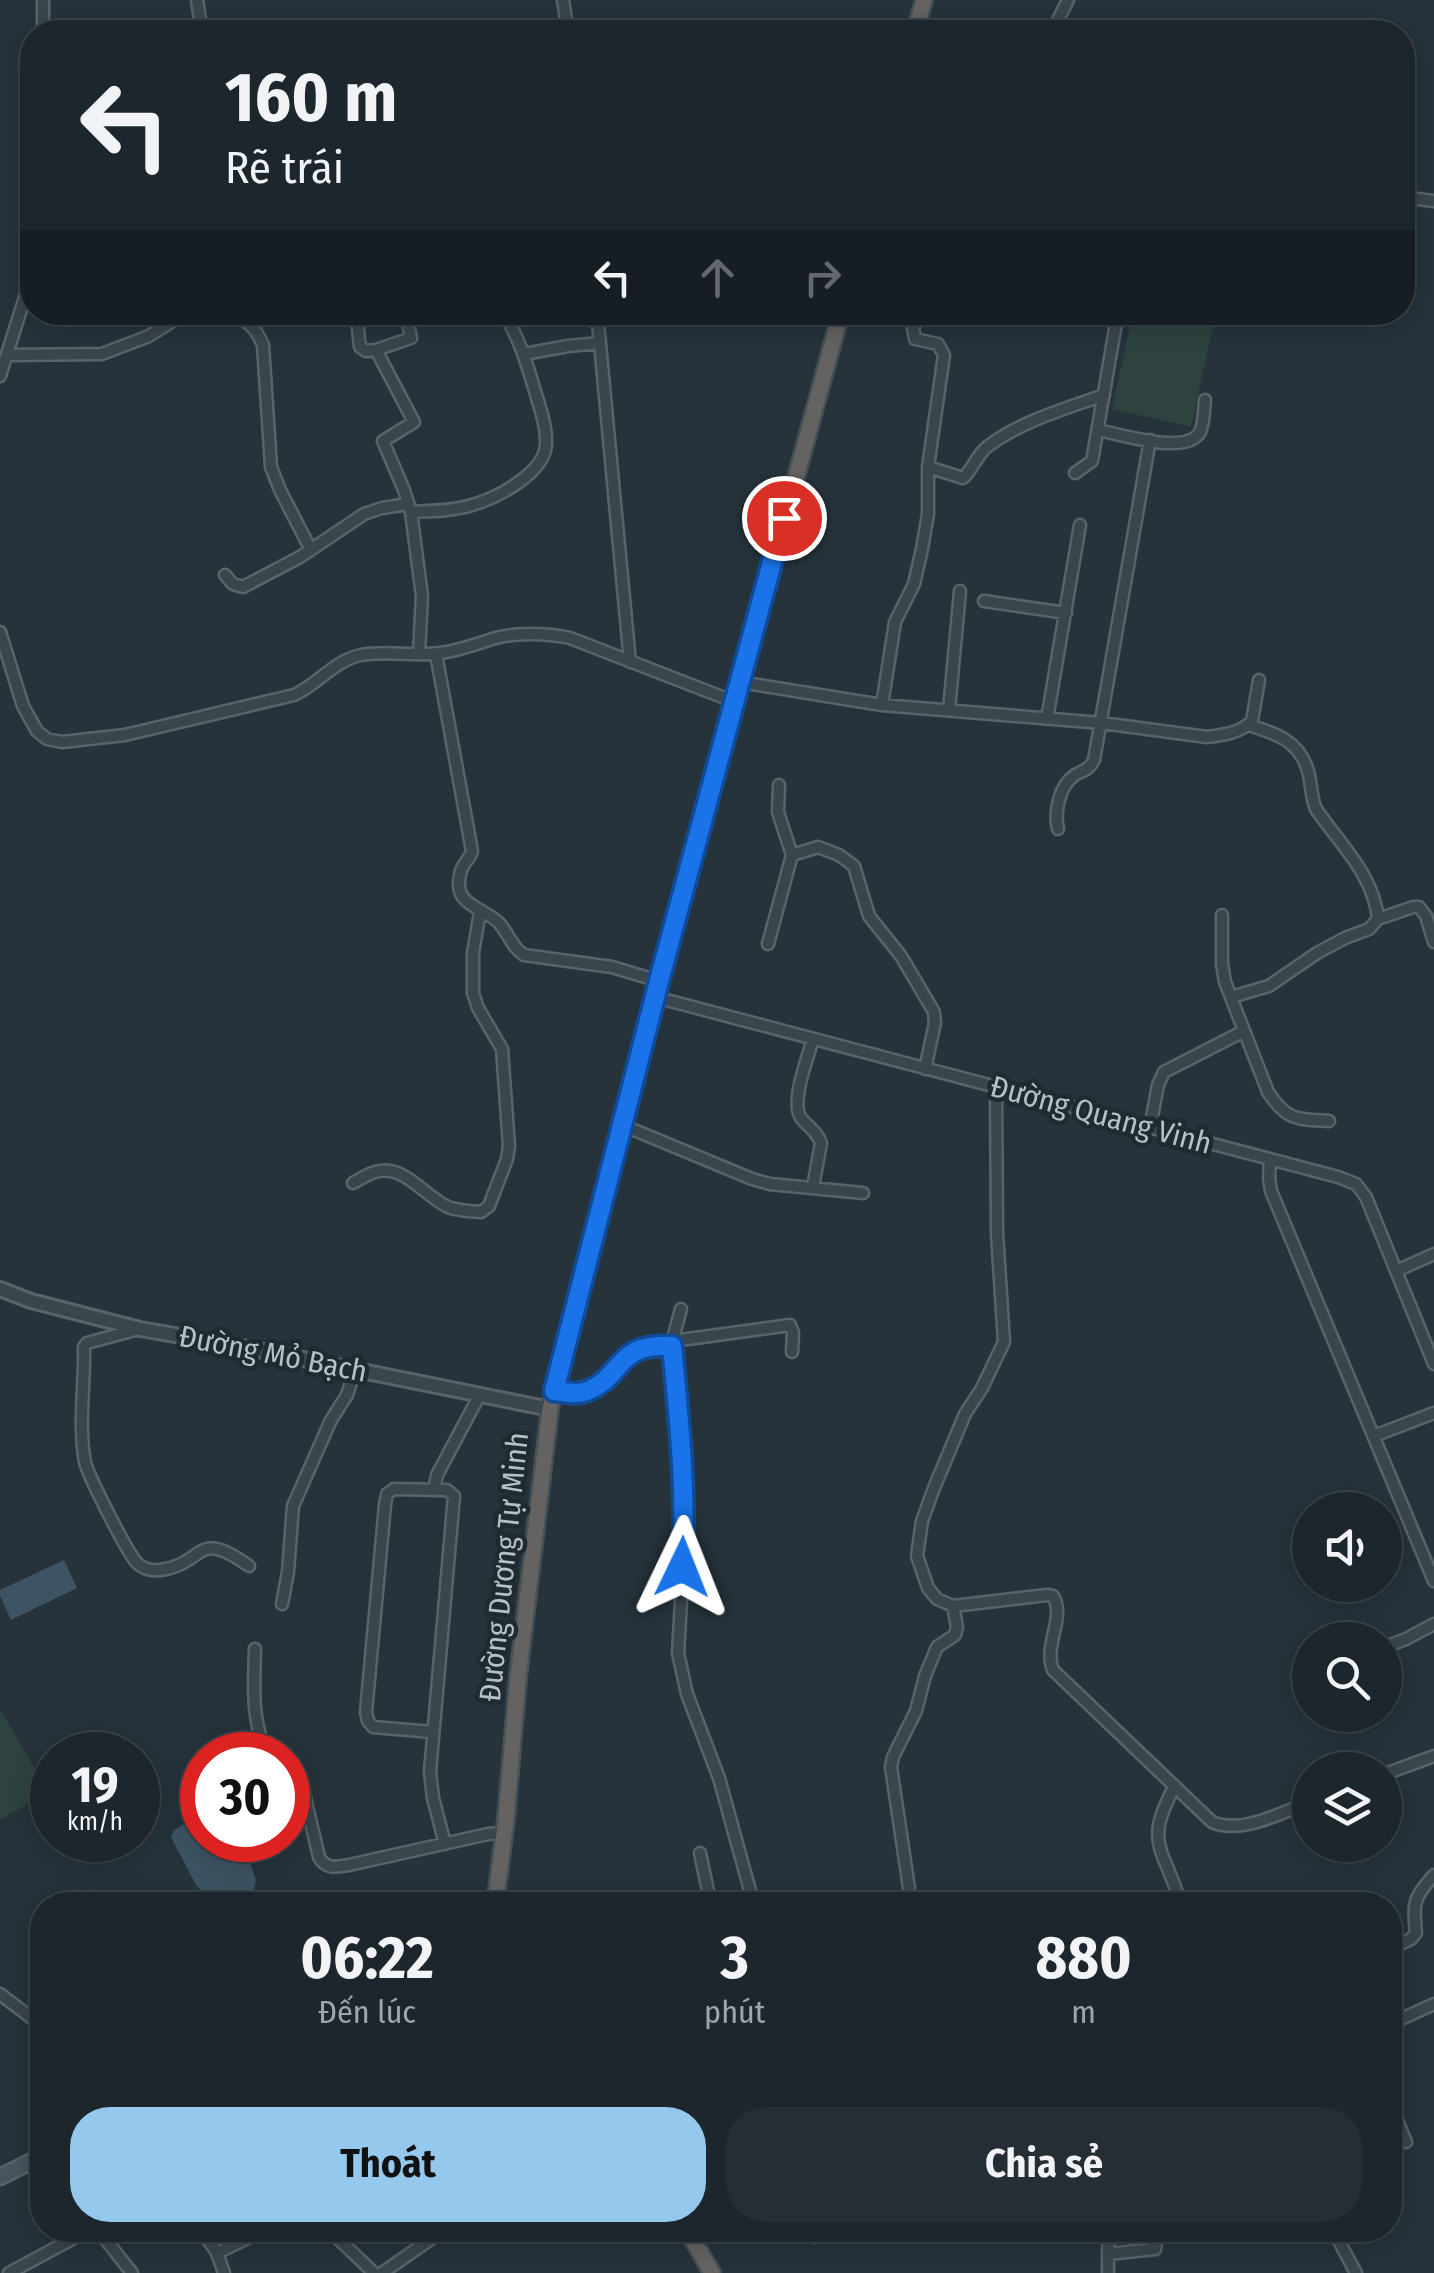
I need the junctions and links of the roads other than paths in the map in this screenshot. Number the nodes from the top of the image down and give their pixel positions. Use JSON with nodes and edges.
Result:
{"nodes":[{"id":1,"x":20,"y":313,"type":"edge"},
{"id":2,"x":166,"y":325,"type":"edge"},
{"id":3,"x":251,"y":325,"type":"edge"},
{"id":4,"x":357,"y":325,"type":"edge"},
{"id":5,"x":408,"y":325,"type":"edge"},
{"id":6,"x":510,"y":325,"type":"edge"},
{"id":7,"x":598,"y":325,"type":"edge"},
{"id":8,"x":838,"y":325,"type":"edge"},
{"id":9,"x":914,"y":325,"type":"edge"},
{"id":10,"x":1116,"y":325,"type":"edge"},
{"id":11,"x":600,"y":343,"type":"junction"},
{"id":12,"x":376,"y":350,"type":"junction"},
{"id":13,"x":524,"y":354,"type":"junction"},
{"id":14,"x":7,"y":355,"type":"junction"},
{"id":15,"x":0,"y":376,"type":"edge"},
{"id":16,"x":1104,"y":395,"type":"junction"},
{"id":17,"x":1205,"y":400,"type":"dead end"},
{"id":18,"x":1098,"y":430,"type":"junction"},
{"id":19,"x":1150,"y":440,"type":"junction"},
{"id":20,"x":928,"y":467,"type":"junction"},
{"id":21,"x":1076,"y":473,"type":"dead end"},
{"id":22,"x":410,"y":508,"type":"junction"},
{"id":23,"x":1080,"y":525,"type":"dead end"},
{"id":24,"x":310,"y":550,"type":"junction"},
{"id":25,"x":225,"y":575,"type":"dead end"},
{"id":26,"x":960,"y":592,"type":"dead end"},
{"id":27,"x":984,"y":601,"type":"dead end"},
{"id":28,"x":1066,"y":613,"type":"junction"},
{"id":29,"x":0,"y":632,"type":"edge"},
{"id":30,"x":418,"y":654,"type":"junction"},
{"id":31,"x":436,"y":654,"type":"junction"},
{"id":32,"x":630,"y":662,"type":"junction"},
{"id":33,"x":1259,"y":680,"type":"dead end"},
{"id":34,"x":740,"y":682,"type":"junction"},
{"id":35,"x":734,"y":702,"type":"junction"},
{"id":36,"x":882,"y":704,"type":"junction"},
{"id":37,"x":949,"y":710,"type":"junction"},
{"id":38,"x":1047,"y":719,"type":"junction"},
{"id":39,"x":1102,"y":723,"type":"junction"},
{"id":40,"x":1249,"y":725,"type":"junction"},
{"id":41,"x":779,"y":785,"type":"dead end"},
{"id":42,"x":1058,"y":829,"type":"dead end"},
{"id":43,"x":792,"y":855,"type":"junction"},
{"id":44,"x":480,"y":912,"type":"junction"},
{"id":45,"x":1222,"y":915,"type":"dead end"},
{"id":46,"x":1378,"y":918,"type":"junction"},
{"id":47,"x":1434,"y":942,"type":"edge"},
{"id":48,"x":768,"y":944,"type":"dead end"},
{"id":49,"x":657,"y":989,"type":"junction"},
{"id":50,"x":1231,"y":997,"type":"junction"},
{"id":51,"x":1244,"y":1031,"type":"junction"},
{"id":52,"x":813,"y":1039,"type":"junction"},
{"id":53,"x":926,"y":1068,"type":"junction"},
{"id":54,"x":996,"y":1087,"type":"junction"},
{"id":55,"x":1329,"y":1121,"type":"dead end"},
{"id":56,"x":622,"y":1125,"type":"junction"},
{"id":57,"x":1150,"y":1128,"type":"junction"},
{"id":58,"x":1270,"y":1159,"type":"junction"},
{"id":59,"x":353,"y":1183,"type":"dead end"},
{"id":60,"x":813,"y":1188,"type":"junction"},
{"id":61,"x":863,"y":1194,"type":"dead end"},
{"id":62,"x":1434,"y":1254,"type":"edge"},
{"id":63,"x":1396,"y":1270,"type":"junction"},
{"id":64,"x":0,"y":1288,"type":"edge"},
{"id":65,"x":681,"y":1309,"type":"dead end"},
{"id":66,"x":140,"y":1328,"type":"junction"},
{"id":67,"x":672,"y":1344,"type":"junction"},
{"id":68,"x":792,"y":1352,"type":"dead end"},
{"id":69,"x":1434,"y":1364,"type":"edge"},
{"id":70,"x":355,"y":1370,"type":"junction"},
{"id":71,"x":554,"y":1391,"type":"junction"},
{"id":72,"x":479,"y":1396,"type":"junction"},
{"id":73,"x":550,"y":1409,"type":"junction"},
{"id":74,"x":1434,"y":1413,"type":"edge"},
{"id":75,"x":1374,"y":1436,"type":"junction"},
{"id":76,"x":434,"y":1490,"type":"junction"},
{"id":77,"x":249,"y":1566,"type":"dead end"},
{"id":78,"x":1434,"y":1581,"type":"edge"},
{"id":79,"x":282,"y":1604,"type":"dead end"},
{"id":80,"x":953,"y":1606,"type":"junction"},
{"id":81,"x":1434,"y":1624,"type":"edge"},
{"id":82,"x":1402,"y":1641,"type":"edge"},
{"id":83,"x":255,"y":1649,"type":"dead end"},
{"id":84,"x":259,"y":1732,"type":"edge"},
{"id":85,"x":432,"y":1732,"type":"junction"},
{"id":86,"x":1434,"y":1756,"type":"edge"},
{"id":87,"x":1402,"y":1768,"type":"edge"},
{"id":88,"x":1176,"y":1786,"type":"junction"},
{"id":89,"x":1292,"y":1809,"type":"edge"},
{"id":90,"x":310,"y":1819,"type":"edge"},
{"id":91,"x":504,"y":1833,"type":"junction"},
{"id":92,"x":445,"y":1844,"type":"junction"},
{"id":93,"x":700,"y":1853,"type":"dead end"},
{"id":94,"x":1434,"y":1875,"type":"edge"},
{"id":95,"x":908,"y":1888,"type":"dead end"},
{"id":96,"x":497,"y":1892,"type":"edge"},
{"id":97,"x":708,"y":1892,"type":"edge"},
{"id":98,"x":750,"y":1892,"type":"edge"},
{"id":99,"x":1176,"y":1892,"type":"edge"},
{"id":100,"x":1402,"y":1943,"type":"edge"},
{"id":101,"x":0,"y":1994,"type":"edge"},
{"id":102,"x":1434,"y":2004,"type":"edge"},
{"id":103,"x":30,"y":2017,"type":"edge"},
{"id":104,"x":1402,"y":2019,"type":"edge"},
{"id":105,"x":1402,"y":2132,"type":"edge"},
{"id":106,"x":1406,"y":2142,"type":"dead end"},
{"id":107,"x":30,"y":2162,"type":"edge"},
{"id":108,"x":0,"y":2178,"type":"edge"},
{"id":109,"x":70,"y":2242,"type":"edge"},
{"id":110,"x":107,"y":2242,"type":"edge"},
{"id":111,"x":208,"y":2242,"type":"edge"},
{"id":112,"x":240,"y":2242,"type":"edge"},
{"id":113,"x":342,"y":2242,"type":"edge"},
{"id":114,"x":427,"y":2242,"type":"edge"},
{"id":115,"x":694,"y":2242,"type":"edge"},
{"id":116,"x":1108,"y":2242,"type":"edge"},
{"id":117,"x":1155,"y":2242,"type":"edge"},
{"id":118,"x":1339,"y":2242,"type":"edge"},
{"id":119,"x":216,"y":2254,"type":"junction"},
{"id":120,"x":1108,"y":2254,"type":"junction"},
{"id":121,"x":28,"y":2269,"type":"edge"},
{"id":122,"x":9,"y":2273,"type":"edge"},
{"id":123,"x":132,"y":2273,"type":"edge"},
{"id":124,"x":224,"y":2273,"type":"edge"},
{"id":125,"x":374,"y":2273,"type":"edge"},
{"id":126,"x":382,"y":2273,"type":"edge"},
{"id":127,"x":712,"y":2273,"type":"edge"},
{"id":128,"x":1108,"y":2273,"type":"edge"},
{"id":129,"x":1356,"y":2273,"type":"edge"}],
"edges":[{"from":1,"to":14,"type":"street"},
{"from":2,"to":14,"type":"street"},
{"from":3,"to":24,"type":"street"},
{"from":4,"to":12,"type":"street"},
{"from":5,"to":12,"type":"street"},
{"from":6,"to":13,"type":"street"},
{"from":7,"to":11,"type":"street"},
{"from":8,"to":34,"type":"highway","name":"Đường Dương Tự Minh"},
{"from":9,"to":20,"type":"street"},
{"from":10,"to":16,"type":"street"},
{"from":11,"to":13,"type":"street"},
{"from":11,"to":32,"type":"street"},
{"from":12,"to":22,"type":"street"},
{"from":13,"to":22,"type":"street"},
{"from":14,"to":15,"type":"street"},
{"from":16,"to":18,"type":"street"},
{"from":16,"to":20,"type":"street"},
{"from":17,"to":19,"type":"street"},
{"from":18,"to":19,"type":"street"},
{"from":18,"to":21,"type":"street"},
{"from":19,"to":39,"type":"street"},
{"from":20,"to":36,"type":"street"},
{"from":22,"to":24,"type":"street"},
{"from":22,"to":30,"type":"street"},
{"from":23,"to":28,"type":"street"},
{"from":24,"to":25,"type":"street"},
{"from":26,"to":37,"type":"street"},
{"from":27,"to":28,"type":"street"},
{"from":28,"to":38,"type":"street"},
{"from":29,"to":30,"type":"street"},
{"from":30,"to":31,"type":"street"},
{"from":31,"to":32,"type":"street"},
{"from":31,"to":44,"type":"street"},
{"from":32,"to":35,"type":"street"},
{"from":33,"to":40,"type":"street"},
{"from":34,"to":35,"type":"highway","name":"Đường Dương Tự Minh"},
{"from":34,"to":36,"type":"street"},
{"from":35,"to":49,"type":"highway","name":"Đường Dương Tự Minh"},
{"from":36,"to":37,"type":"street"},
{"from":37,"to":38,"type":"street"},
{"from":38,"to":39,"type":"street"},
{"from":39,"to":40,"type":"street"},
{"from":39,"to":42,"type":"street"},
{"from":40,"to":46,"type":"street"},
{"from":41,"to":43,"type":"street"},
{"from":43,"to":48,"type":"street"},
{"from":43,"to":53,"type":"street"},
{"from":44,"to":49,"type":"street","name":"Đường Quang Vinh"},
{"from":44,"to":59,"type":"street"},
{"from":45,"to":50,"type":"street"},
{"from":46,"to":47,"type":"street"},
{"from":46,"to":50,"type":"street"},
{"from":49,"to":52,"type":"street","name":"Đường Quang Vinh"},
{"from":49,"to":56,"type":"highway","name":"Đường Dương Tự Minh"},
{"from":50,"to":51,"type":"street"},
{"from":51,"to":55,"type":"street"},
{"from":51,"to":57,"type":"street"},
{"from":52,"to":53,"type":"street","name":"Đường Quang Vinh"},
{"from":52,"to":60,"type":"street"},
{"from":53,"to":54,"type":"street","name":"Đường Quang Vinh"},
{"from":54,"to":57,"type":"street","name":"Đường Quang Vinh"},
{"from":54,"to":80,"type":"street"},
{"from":56,"to":60,"type":"street"},
{"from":56,"to":71,"type":"highway","name":"Đường Dương Tự Minh"},
{"from":57,"to":58,"type":"street","name":"Đường Quang Vinh"},
{"from":58,"to":63,"type":"street","name":"Đường Quang Vinh"},
{"from":58,"to":75,"type":"street"},
{"from":60,"to":61,"type":"street"},
{"from":62,"to":63,"type":"street"},
{"from":63,"to":69,"type":"street","name":"Đường Quang Vinh"},
{"from":64,"to":66,"type":"street","name":"Đường Mỏ Bạch"},
{"from":65,"to":67,"type":"street"},
{"from":66,"to":70,"type":"street","name":"Đường Mỏ Bạch"},
{"from":66,"to":77,"type":"street"},
{"from":67,"to":68,"type":"street"},
{"from":67,"to":71,"type":"street"},
{"from":67,"to":98,"type":"street"},
{"from":70,"to":72,"type":"street","name":"Đường Mỏ Bạch"},
{"from":70,"to":79,"type":"street"},
{"from":71,"to":73,"type":"highway","name":"Đường Dương Tự Minh"},
{"from":72,"to":73,"type":"street","name":"Đường Mỏ Bạch"},
{"from":72,"to":76,"type":"street"},
{"from":73,"to":91,"type":"highway","name":"Đường Dương Tự Minh"},
{"from":74,"to":75,"type":"street"},
{"from":75,"to":78,"type":"street"},
{"from":76,"to":85,"type":"street"},
{"from":76,"to":85,"type":"street"},
{"from":80,"to":88,"type":"street"},
{"from":80,"to":95,"type":"street"},
{"from":81,"to":82,"type":"street"},
{"from":83,"to":84,"type":"street"},
{"from":85,"to":92,"type":"street"},
{"from":86,"to":87,"type":"street"},
{"from":88,"to":89,"type":"street"},
{"from":88,"to":99,"type":"street"},
{"from":90,"to":92,"type":"street"},
{"from":91,"to":92,"type":"street"},
{"from":91,"to":96,"type":"highway","name":"Đường Dương Tự Minh"},
{"from":93,"to":97,"type":"street"},
{"from":94,"to":100,"type":"street"},
{"from":101,"to":103,"type":"street"},
{"from":102,"to":104,"type":"street"},
{"from":105,"to":106,"type":"street"},
{"from":107,"to":108,"type":"main road"},
{"from":109,"to":121,"type":"street"},
{"from":110,"to":123,"type":"street"},
{"from":111,"to":119,"type":"street"},
{"from":112,"to":119,"type":"street"},
{"from":113,"to":125,"type":"street"},
{"from":114,"to":126,"type":"street"},
{"from":115,"to":127,"type":"highway"},
{"from":116,"to":120,"type":"street"},
{"from":117,"to":120,"type":"street"},
{"from":118,"to":129,"type":"street"},
{"from":119,"to":124,"type":"street"},
{"from":120,"to":128,"type":"street"},
{"from":121,"to":122,"type":"street"}]}
